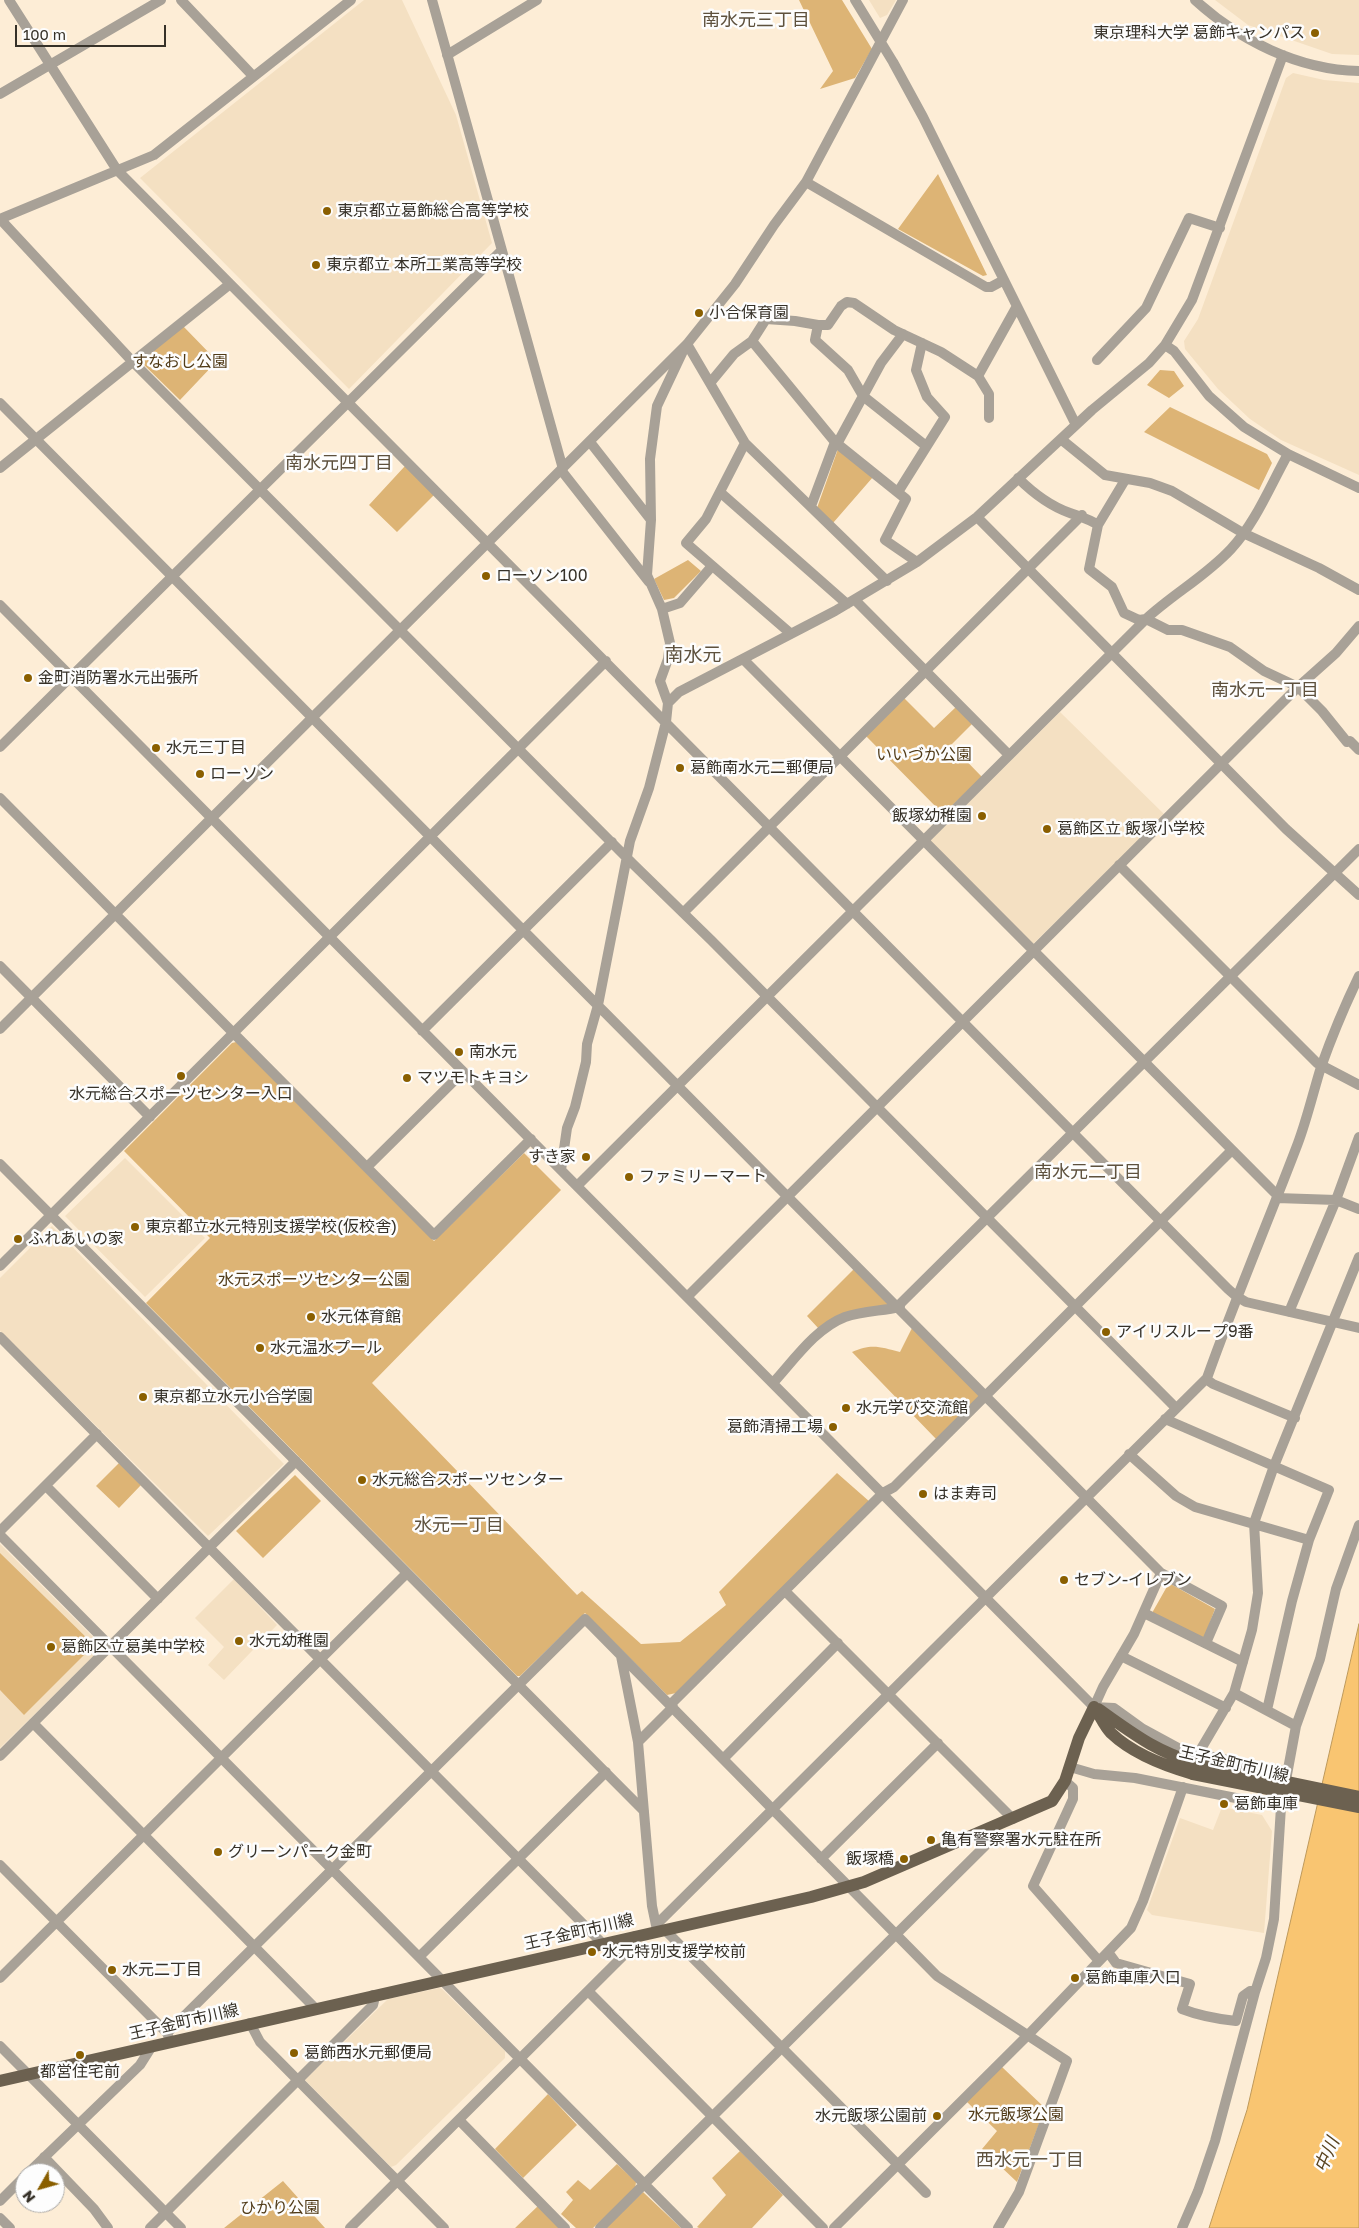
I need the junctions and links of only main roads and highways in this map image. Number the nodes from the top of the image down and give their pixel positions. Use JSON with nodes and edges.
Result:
{"nodes":[{"id":1,"x":1196,"y":1764,"type":"junction"},
{"id":2,"x":1359,"y":1797,"type":"edge"},
{"id":3,"x":1359,"y":1808,"type":"edge"},
{"id":4,"x":0,"y":2081,"type":"edge"}],
"edges":[{"from":1,"to":2,"type":"main road","name":"王子金町市川線","bridge":true},
{"from":1,"to":3,"type":"main road","name":"王子金町市川線","bridge":true},
{"from":1,"to":4,"type":"main road","name":"王子金町市川線"}]}
